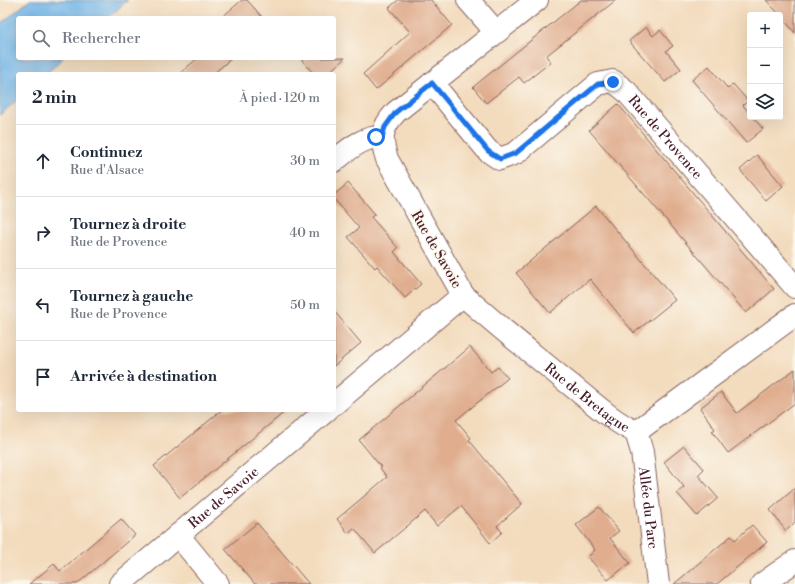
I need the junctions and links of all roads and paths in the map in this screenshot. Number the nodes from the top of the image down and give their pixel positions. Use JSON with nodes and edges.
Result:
{"nodes":[{"id":1,"x":468,"y":0,"type":"edge"},
{"id":2,"x":537,"y":0,"type":"edge"},
{"id":3,"x":496,"y":32,"type":"junction"},
{"id":4,"x":432,"y":83,"type":"junction"},
{"id":5,"x":382,"y":137,"type":"junction"},
{"id":6,"x":336,"y":160,"type":"edge"},
{"id":7,"x":795,"y":287,"type":"edge"},
{"id":8,"x":463,"y":294,"type":"junction"},
{"id":9,"x":795,"y":315,"type":"edge"},
{"id":10,"x":336,"y":402,"type":"edge"},
{"id":11,"x":324,"y":412,"type":"edge"},
{"id":12,"x":636,"y":432,"type":"junction"},
{"id":13,"x":178,"y":535,"type":"junction"},
{"id":14,"x":795,"y":561,"type":"edge"},
{"id":15,"x":120,"y":584,"type":"edge"},
{"id":16,"x":218,"y":584,"type":"edge"},
{"id":17,"x":658,"y":584,"type":"edge"},
{"id":18,"x":762,"y":584,"type":"edge"}],
"edges":[{"from":1,"to":3,"type":"street"},
{"from":2,"to":3,"type":"street"},
{"from":3,"to":4,"type":"street"},
{"from":4,"to":5,"type":"street"},
{"from":4,"to":7,"type":"street","name":"Rue de Provence"},
{"from":5,"to":6,"type":"street"},
{"from":5,"to":8,"type":"street","name":"Rue de Savoie"},
{"from":8,"to":10,"type":"street","name":"Rue de Savoie"},
{"from":8,"to":12,"type":"street","name":"Rue de Bretagne"},
{"from":9,"to":12,"type":"street","name":"Rue de Bretagne"},
{"from":11,"to":13,"type":"street","name":"Rue de Savoie"},
{"from":12,"to":17,"type":"street","name":"Allée du Parc"},
{"from":13,"to":15,"type":"street","name":"Rue de Savoie"},
{"from":13,"to":16,"type":"street"},
{"from":14,"to":18,"type":"street"}]}
